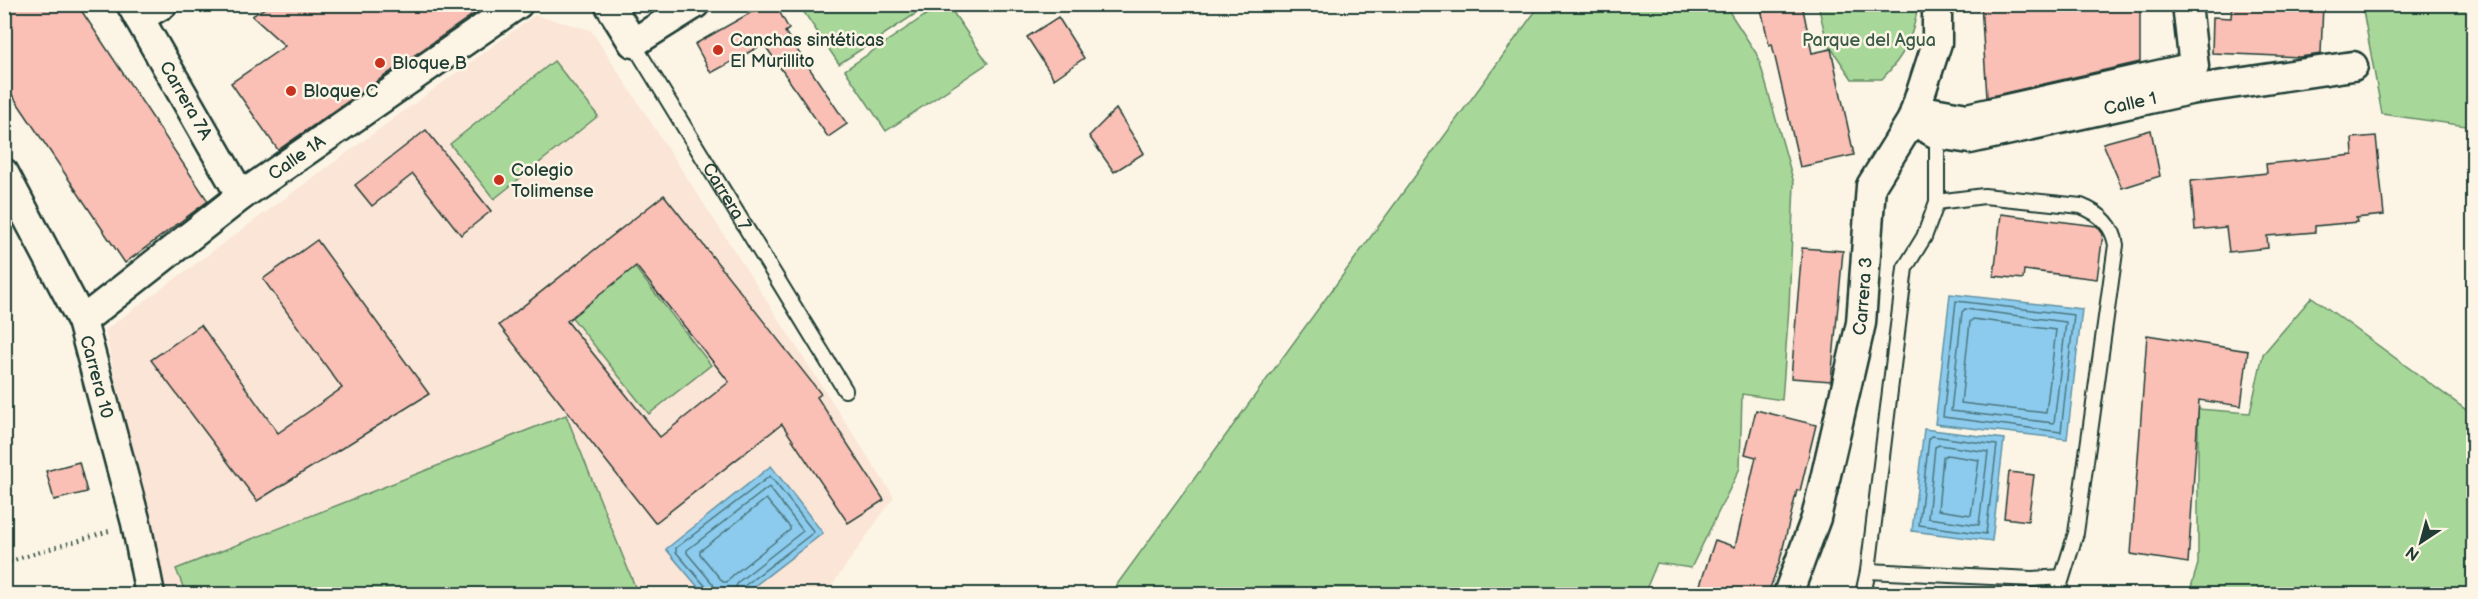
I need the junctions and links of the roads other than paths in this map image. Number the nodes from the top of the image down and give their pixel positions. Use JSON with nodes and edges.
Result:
{"nodes":[{"id":1,"x":518,"y":4,"type":"edge"},
{"id":2,"x":609,"y":4,"type":"edge"},
{"id":3,"x":695,"y":4,"type":"edge"},
{"id":4,"x":1937,"y":4,"type":"edge"},
{"id":5,"x":2187,"y":4,"type":"edge"},
{"id":6,"x":144,"y":9,"type":"edge"},
{"id":7,"x":633,"y":43,"type":"junction"},
{"id":8,"x":2353,"y":66,"type":"dead end"},
{"id":9,"x":1914,"y":115,"type":"junction"},
{"id":10,"x":1937,"y":134,"type":"junction"},
{"id":11,"x":4,"y":173,"type":"edge"},
{"id":12,"x":241,"y":195,"type":"junction"},
{"id":13,"x":1937,"y":202,"type":"junction"},
{"id":14,"x":82,"y":321,"type":"junction"},
{"id":15,"x":845,"y":390,"type":"dead end"},
{"id":16,"x":1868,"y":571,"type":"junction"},
{"id":17,"x":2062,"y":577,"type":"junction"},
{"id":18,"x":150,"y":594,"type":"edge"},
{"id":19,"x":1788,"y":594,"type":"edge"},
{"id":20,"x":1863,"y":594,"type":"edge"},
{"id":21,"x":2057,"y":594,"type":"edge"}],
"edges":[{"from":1,"to":12,"type":"street","name":"Calle 1A"},
{"from":2,"to":7,"type":"street","name":"Carrera 7"},
{"from":3,"to":7,"type":"street"},
{"from":4,"to":9,"type":"street","name":"Carrera 3"},
{"from":5,"to":9,"type":"street","name":"Calle 1"},
{"from":6,"to":12,"type":"street","name":"Carrera 7A"},
{"from":7,"to":15,"type":"lane","name":"Carrera 7"},
{"from":8,"to":10,"type":"street","name":"Calle 1"},
{"from":9,"to":10,"type":"street","name":"Calle 1"},
{"from":9,"to":19,"type":"street","name":"Carrera 3"},
{"from":10,"to":13,"type":"lane"},
{"from":11,"to":14,"type":"street","name":"Carrera 10"},
{"from":12,"to":14,"type":"street","name":"Calle 1A"},
{"from":13,"to":16,"type":"lane"},
{"from":13,"to":17,"type":"lane"},
{"from":14,"to":18,"type":"street","name":"Carrera 10"},
{"from":16,"to":17,"type":"lane"},
{"from":16,"to":20,"type":"lane"},
{"from":17,"to":21,"type":"lane"}]}
